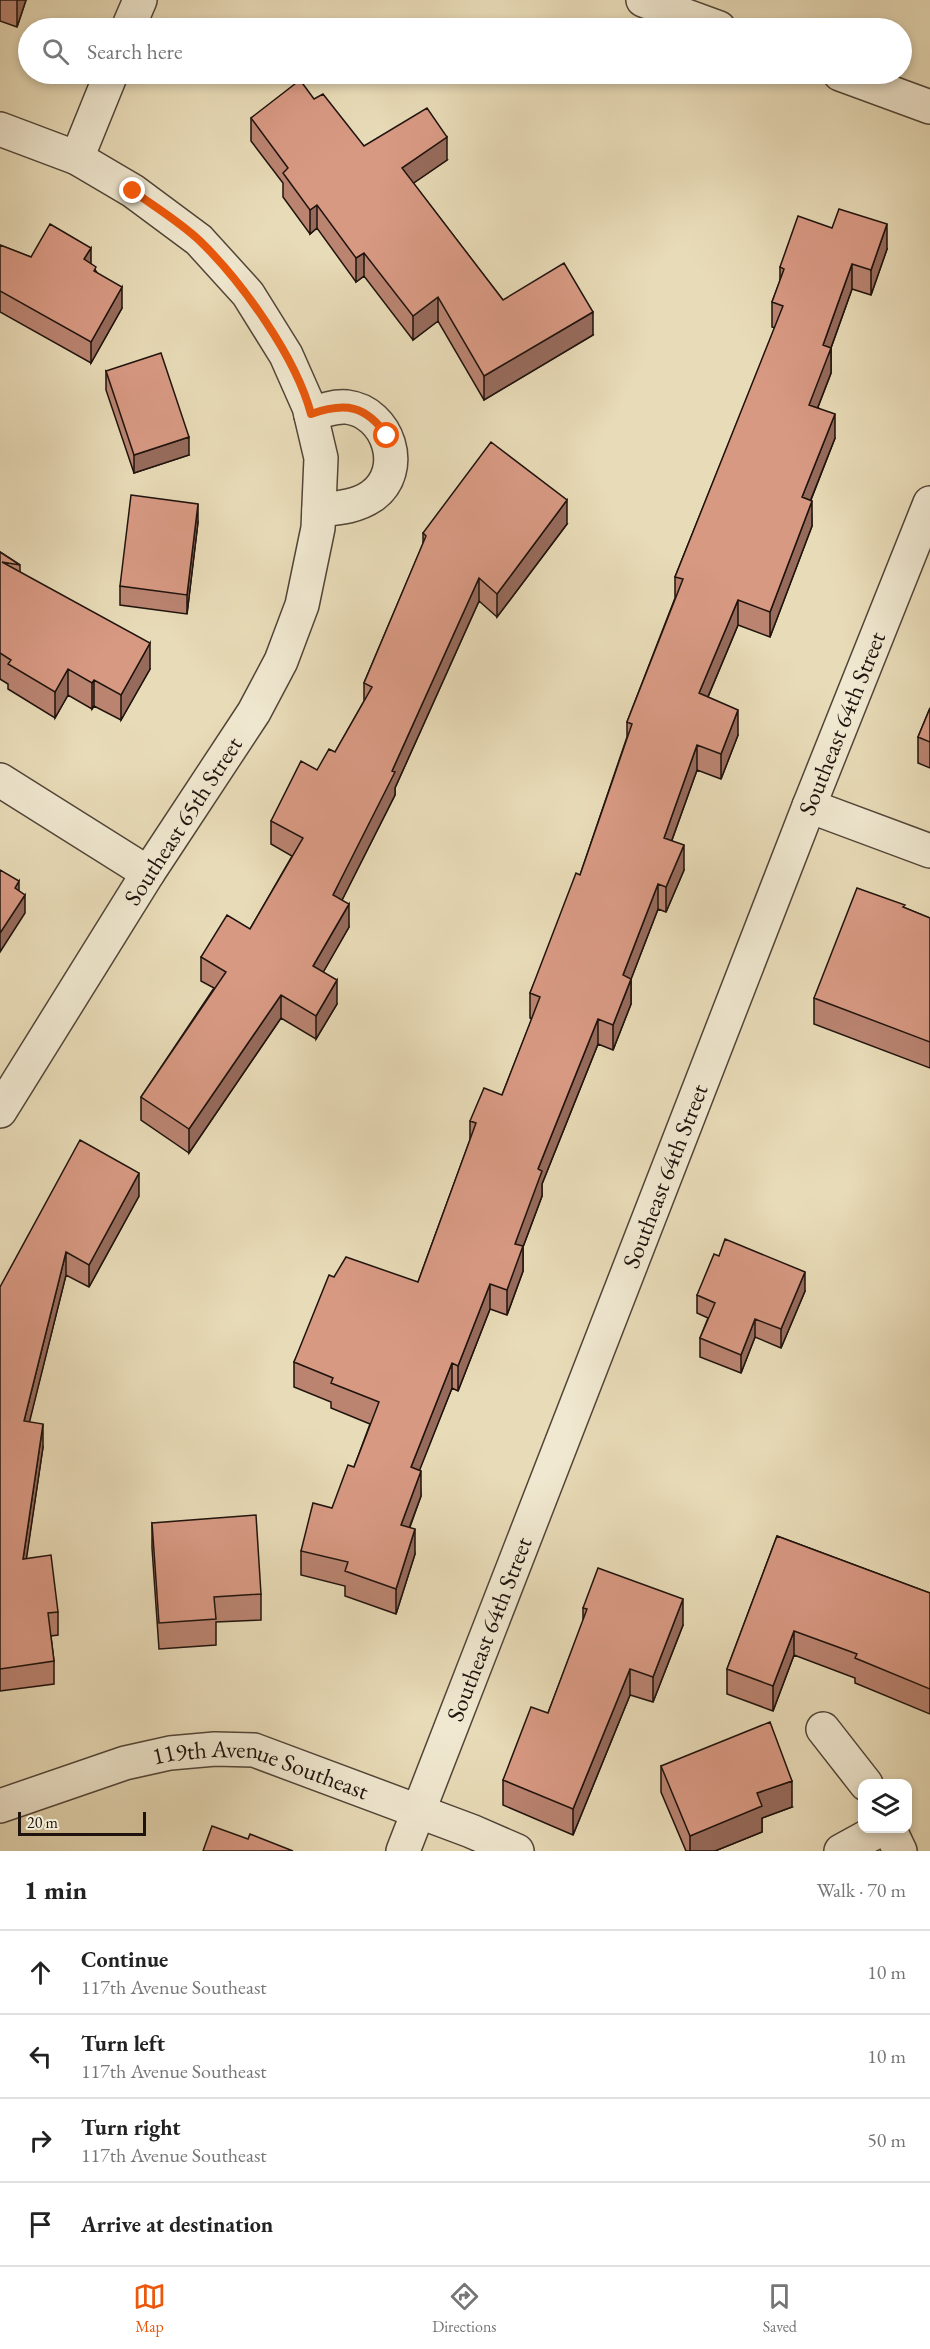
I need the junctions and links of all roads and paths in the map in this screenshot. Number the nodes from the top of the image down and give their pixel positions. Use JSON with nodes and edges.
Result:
{"nodes":[{"id":1,"x":140,"y":0,"type":"edge"},
{"id":2,"x":643,"y":0,"type":"edge"},
{"id":3,"x":132,"y":18,"type":"edge"},
{"id":4,"x":692,"y":18,"type":"edge"},
{"id":5,"x":107,"y":84,"type":"edge"},
{"id":6,"x":867,"y":84,"type":"edge"},
{"id":7,"x":930,"y":107,"type":"edge"},
{"id":8,"x":0,"y":129,"type":"edge"},
{"id":9,"x":77,"y":158,"type":"junction"},
{"id":10,"x":311,"y":414,"type":"junction"},
{"id":11,"x":930,"y":502,"type":"edge"},
{"id":12,"x":319,"y":510,"type":"junction"},
{"id":13,"x":0,"y":780,"type":"edge"},
{"id":14,"x":809,"y":806,"type":"junction"},
{"id":15,"x":930,"y":851,"type":"edge"},
{"id":16,"x":147,"y":873,"type":"junction"},
{"id":17,"x":0,"y":1111,"type":"edge"},
{"id":18,"x":823,"y":1729,"type":"dead end"},
{"id":19,"x":862,"y":1779,"type":"edge"},
{"id":20,"x":0,"y":1806,"type":"edge"},
{"id":21,"x":418,"y":1812,"type":"junction"},
{"id":22,"x":875,"y":1833,"type":"edge"},
{"id":23,"x":891,"y":1833,"type":"edge"},
{"id":24,"x":403,"y":1851,"type":"edge"},
{"id":25,"x":517,"y":1851,"type":"edge"},
{"id":26,"x":841,"y":1851,"type":"edge"},
{"id":27,"x":900,"y":1851,"type":"edge"}],
"edges":[{"from":1,"to":3,"type":"street"},
{"from":2,"to":4,"type":"street"},
{"from":5,"to":9,"type":"street"},
{"from":6,"to":7,"type":"street"},
{"from":8,"to":9,"type":"street","name":"Southeast 65th Street"},
{"from":9,"to":10,"type":"street","name":"Southeast 65th Street"},
{"from":10,"to":12,"type":"street","name":"Southeast 65th Street"},
{"from":10,"to":12,"type":"street"},
{"from":11,"to":14,"type":"street","name":"Southeast 64th Street"},
{"from":12,"to":16,"type":"street","name":"Southeast 65th Street"},
{"from":13,"to":16,"type":"street"},
{"from":14,"to":15,"type":"street"},
{"from":14,"to":21,"type":"street","name":"Southeast 64th Street"},
{"from":16,"to":17,"type":"street","name":"Southeast 65th Street"},
{"from":18,"to":19,"type":"street"},
{"from":20,"to":21,"type":"street","name":"119th Avenue Southeast"},
{"from":21,"to":24,"type":"street","name":"Southeast 64th Street"},
{"from":21,"to":25,"type":"street","name":"119th Avenue Southeast"},
{"from":22,"to":26,"type":"street"},
{"from":23,"to":27,"type":"street"}]}
